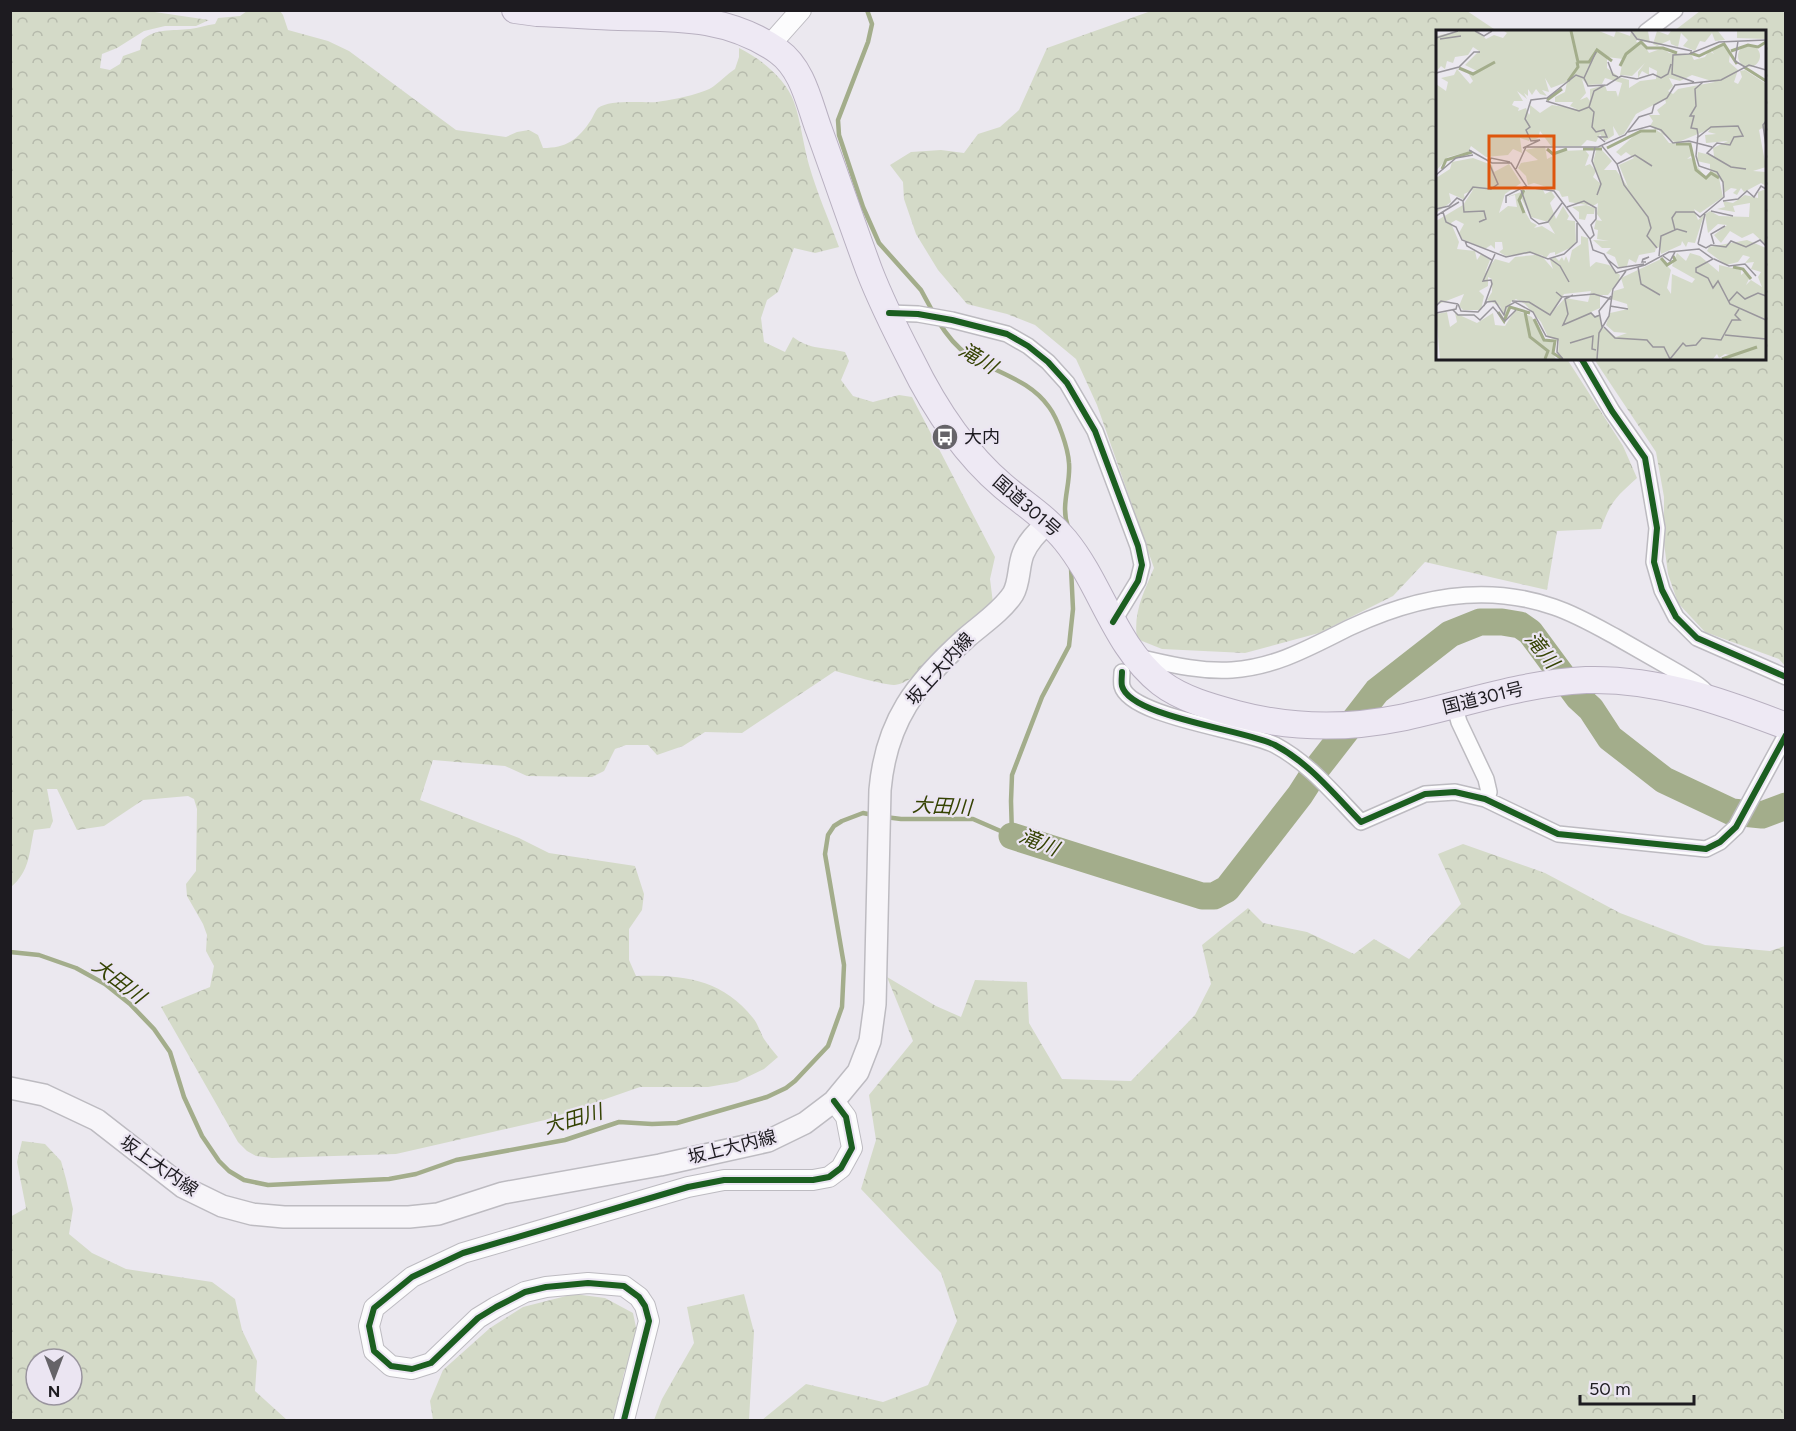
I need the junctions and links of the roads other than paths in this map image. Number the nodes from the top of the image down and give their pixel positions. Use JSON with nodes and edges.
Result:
{"nodes":[{"id":1,"x":515,"y":10,"type":"edge"},
{"id":2,"x":801,"y":10,"type":"edge"},
{"id":3,"x":1675,"y":10,"type":"edge"},
{"id":4,"x":1649,"y":30,"type":"edge"},
{"id":5,"x":769,"y":46,"type":"junction"},
{"id":6,"x":889,"y":313,"type":"junction"},
{"id":7,"x":1582,"y":360,"type":"edge"},
{"id":8,"x":1056,"y":530,"type":"junction"},
{"id":9,"x":1113,"y":622,"type":"junction"},
{"id":10,"x":1127,"y":664,"type":"junction"},
{"id":11,"x":1785,"y":677,"type":"edge"},
{"id":12,"x":1710,"y":698,"type":"junction"},
{"id":13,"x":1454,"y":704,"type":"junction"},
{"id":14,"x":1785,"y":726,"type":"edge"},
{"id":15,"x":1785,"y":735,"type":"edge"},
{"id":16,"x":1487,"y":800,"type":"junction"},
{"id":17,"x":10,"y":1088,"type":"edge"},
{"id":18,"x":834,"y":1101,"type":"junction"},
{"id":19,"x":624,"y":1420,"type":"edge"}],
"edges":[{"from":1,"to":5,"type":"highway","name":"国道301号"},
{"from":2,"to":5,"type":"street"},
{"from":3,"to":4,"type":"street"},
{"from":5,"to":6,"type":"highway","name":"国道301号"},
{"from":6,"to":8,"type":"highway","name":"国道301号"},
{"from":6,"to":9,"type":"street"},
{"from":7,"to":11,"type":"street"},
{"from":8,"to":9,"type":"highway","name":"国道301号"},
{"from":8,"to":18,"type":"main road","name":"坂上大内線"},
{"from":9,"to":10,"type":"highway","name":"国道301号"},
{"from":10,"to":12,"type":"street"},
{"from":10,"to":13,"type":"highway","name":"国道301号"},
{"from":10,"to":16,"type":"street"},
{"from":12,"to":13,"type":"highway","name":"国道301号"},
{"from":12,"to":14,"type":"highway","name":"国道301号"},
{"from":13,"to":16,"type":"street"},
{"from":15,"to":16,"type":"street"},
{"from":17,"to":18,"type":"main road","name":"坂上大内線"},
{"from":18,"to":19,"type":"street"}]}
